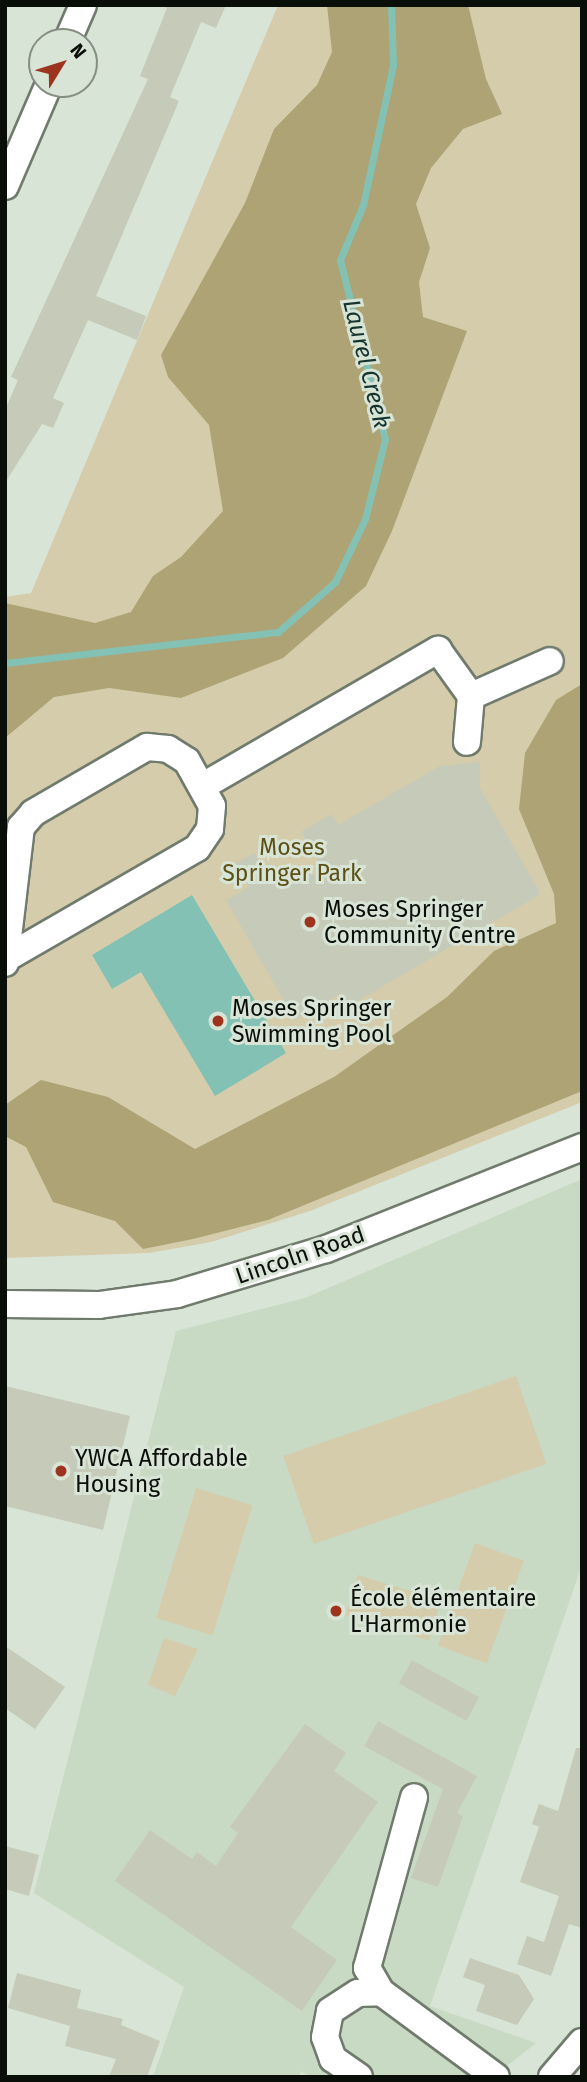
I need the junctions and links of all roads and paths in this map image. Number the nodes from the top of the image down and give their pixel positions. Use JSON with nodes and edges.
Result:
{"nodes":[{"id":1,"x":83,"y":5,"type":"edge"},
{"id":2,"x":73,"y":28,"type":"edge"},
{"id":3,"x":43,"y":98,"type":"edge"},
{"id":4,"x":5,"y":186,"type":"edge"},
{"id":5,"x":550,"y":661,"type":"dead end"},
{"id":6,"x":471,"y":696,"type":"junction"},
{"id":7,"x":467,"y":742,"type":"dead end"},
{"id":8,"x":203,"y":786,"type":"junction"},
{"id":9,"x":6,"y":960,"type":"edge"},
{"id":10,"x":582,"y":1147,"type":"edge"},
{"id":11,"x":6,"y":1307,"type":"edge"},
{"id":12,"x":414,"y":1797,"type":"dead end"},
{"id":13,"x":381,"y":1992,"type":"junction"},
{"id":14,"x":582,"y":2042,"type":"edge"},
{"id":15,"x":558,"y":2075,"type":"edge"},
{"id":16,"x":359,"y":2077,"type":"edge"},
{"id":17,"x":496,"y":2077,"type":"edge"}],
"edges":[{"from":1,"to":2,"type":"street"},
{"from":3,"to":4,"type":"street"},
{"from":5,"to":6,"type":"street"},
{"from":6,"to":7,"type":"street"},
{"from":6,"to":8,"type":"street"},
{"from":8,"to":9,"type":"street"},
{"from":8,"to":9,"type":"street"},
{"from":10,"to":11,"type":"street","name":"Lincoln Road"},
{"from":12,"to":13,"type":"street"},
{"from":13,"to":16,"type":"street"},
{"from":13,"to":17,"type":"street"},
{"from":14,"to":15,"type":"street"}]}
